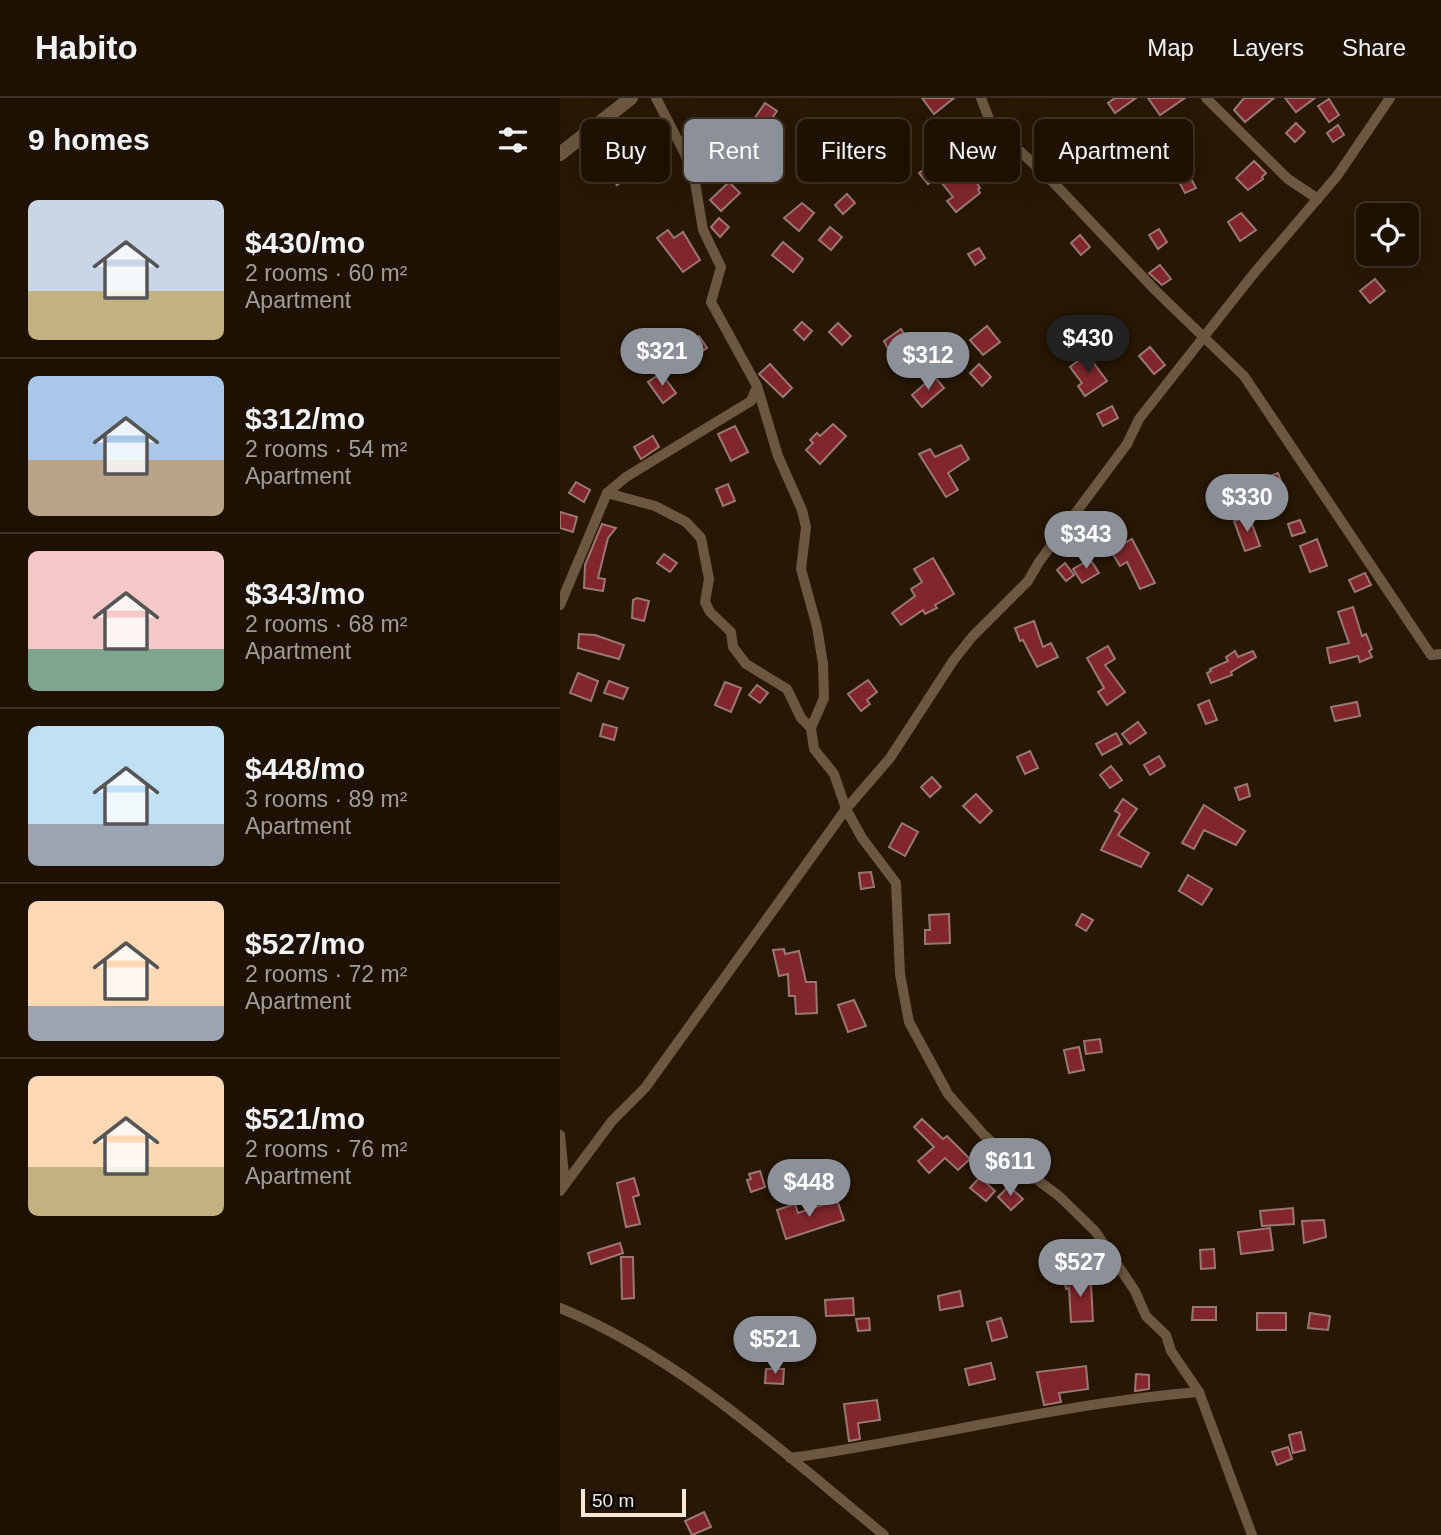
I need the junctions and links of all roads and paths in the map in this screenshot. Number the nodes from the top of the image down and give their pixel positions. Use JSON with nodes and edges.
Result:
{"nodes":[{"id":1,"x":631,"y":98,"type":"edge"},
{"id":2,"x":656,"y":98,"type":"edge"},
{"id":3,"x":981,"y":98,"type":"edge"},
{"id":4,"x":1206,"y":98,"type":"edge"},
{"id":5,"x":1390,"y":98,"type":"edge"},
{"id":6,"x":560,"y":154,"type":"edge"},
{"id":7,"x":1318,"y":199,"type":"junction"},
{"id":8,"x":1205,"y":336,"type":"junction"},
{"id":9,"x":757,"y":386,"type":"junction"},
{"id":10,"x":607,"y":493,"type":"junction"},
{"id":11,"x":560,"y":605,"type":"edge"},
{"id":12,"x":1441,"y":654,"type":"edge"},
{"id":13,"x":811,"y":728,"type":"junction"},
{"id":14,"x":846,"y":809,"type":"junction"},
{"id":15,"x":560,"y":1135,"type":"edge"},
{"id":16,"x":562,"y":1187,"type":"edge"},
{"id":17,"x":560,"y":1308,"type":"edge"},
{"id":18,"x":1199,"y":1392,"type":"junction"},
{"id":19,"x":790,"y":1458,"type":"junction"},
{"id":20,"x":884,"y":1535,"type":"edge"},
{"id":21,"x":1252,"y":1535,"type":"edge"}],
"edges":[{"from":1,"to":6,"type":"street"},
{"from":2,"to":9,"type":"street"},
{"from":3,"to":8,"type":"street"},
{"from":4,"to":7,"type":"street"},
{"from":5,"to":7,"type":"street"},
{"from":7,"to":8,"type":"street"},
{"from":8,"to":12,"type":"street"},
{"from":8,"to":14,"type":"street"},
{"from":9,"to":10,"type":"street"},
{"from":9,"to":13,"type":"street"},
{"from":10,"to":11,"type":"street"},
{"from":10,"to":13,"type":"street"},
{"from":13,"to":14,"type":"street"},
{"from":14,"to":16,"type":"street"},
{"from":14,"to":18,"type":"street"},
{"from":15,"to":16,"type":"street"},
{"from":17,"to":19,"type":"street"},
{"from":18,"to":19,"type":"street"},
{"from":18,"to":21,"type":"street"},
{"from":19,"to":20,"type":"street"}]}
